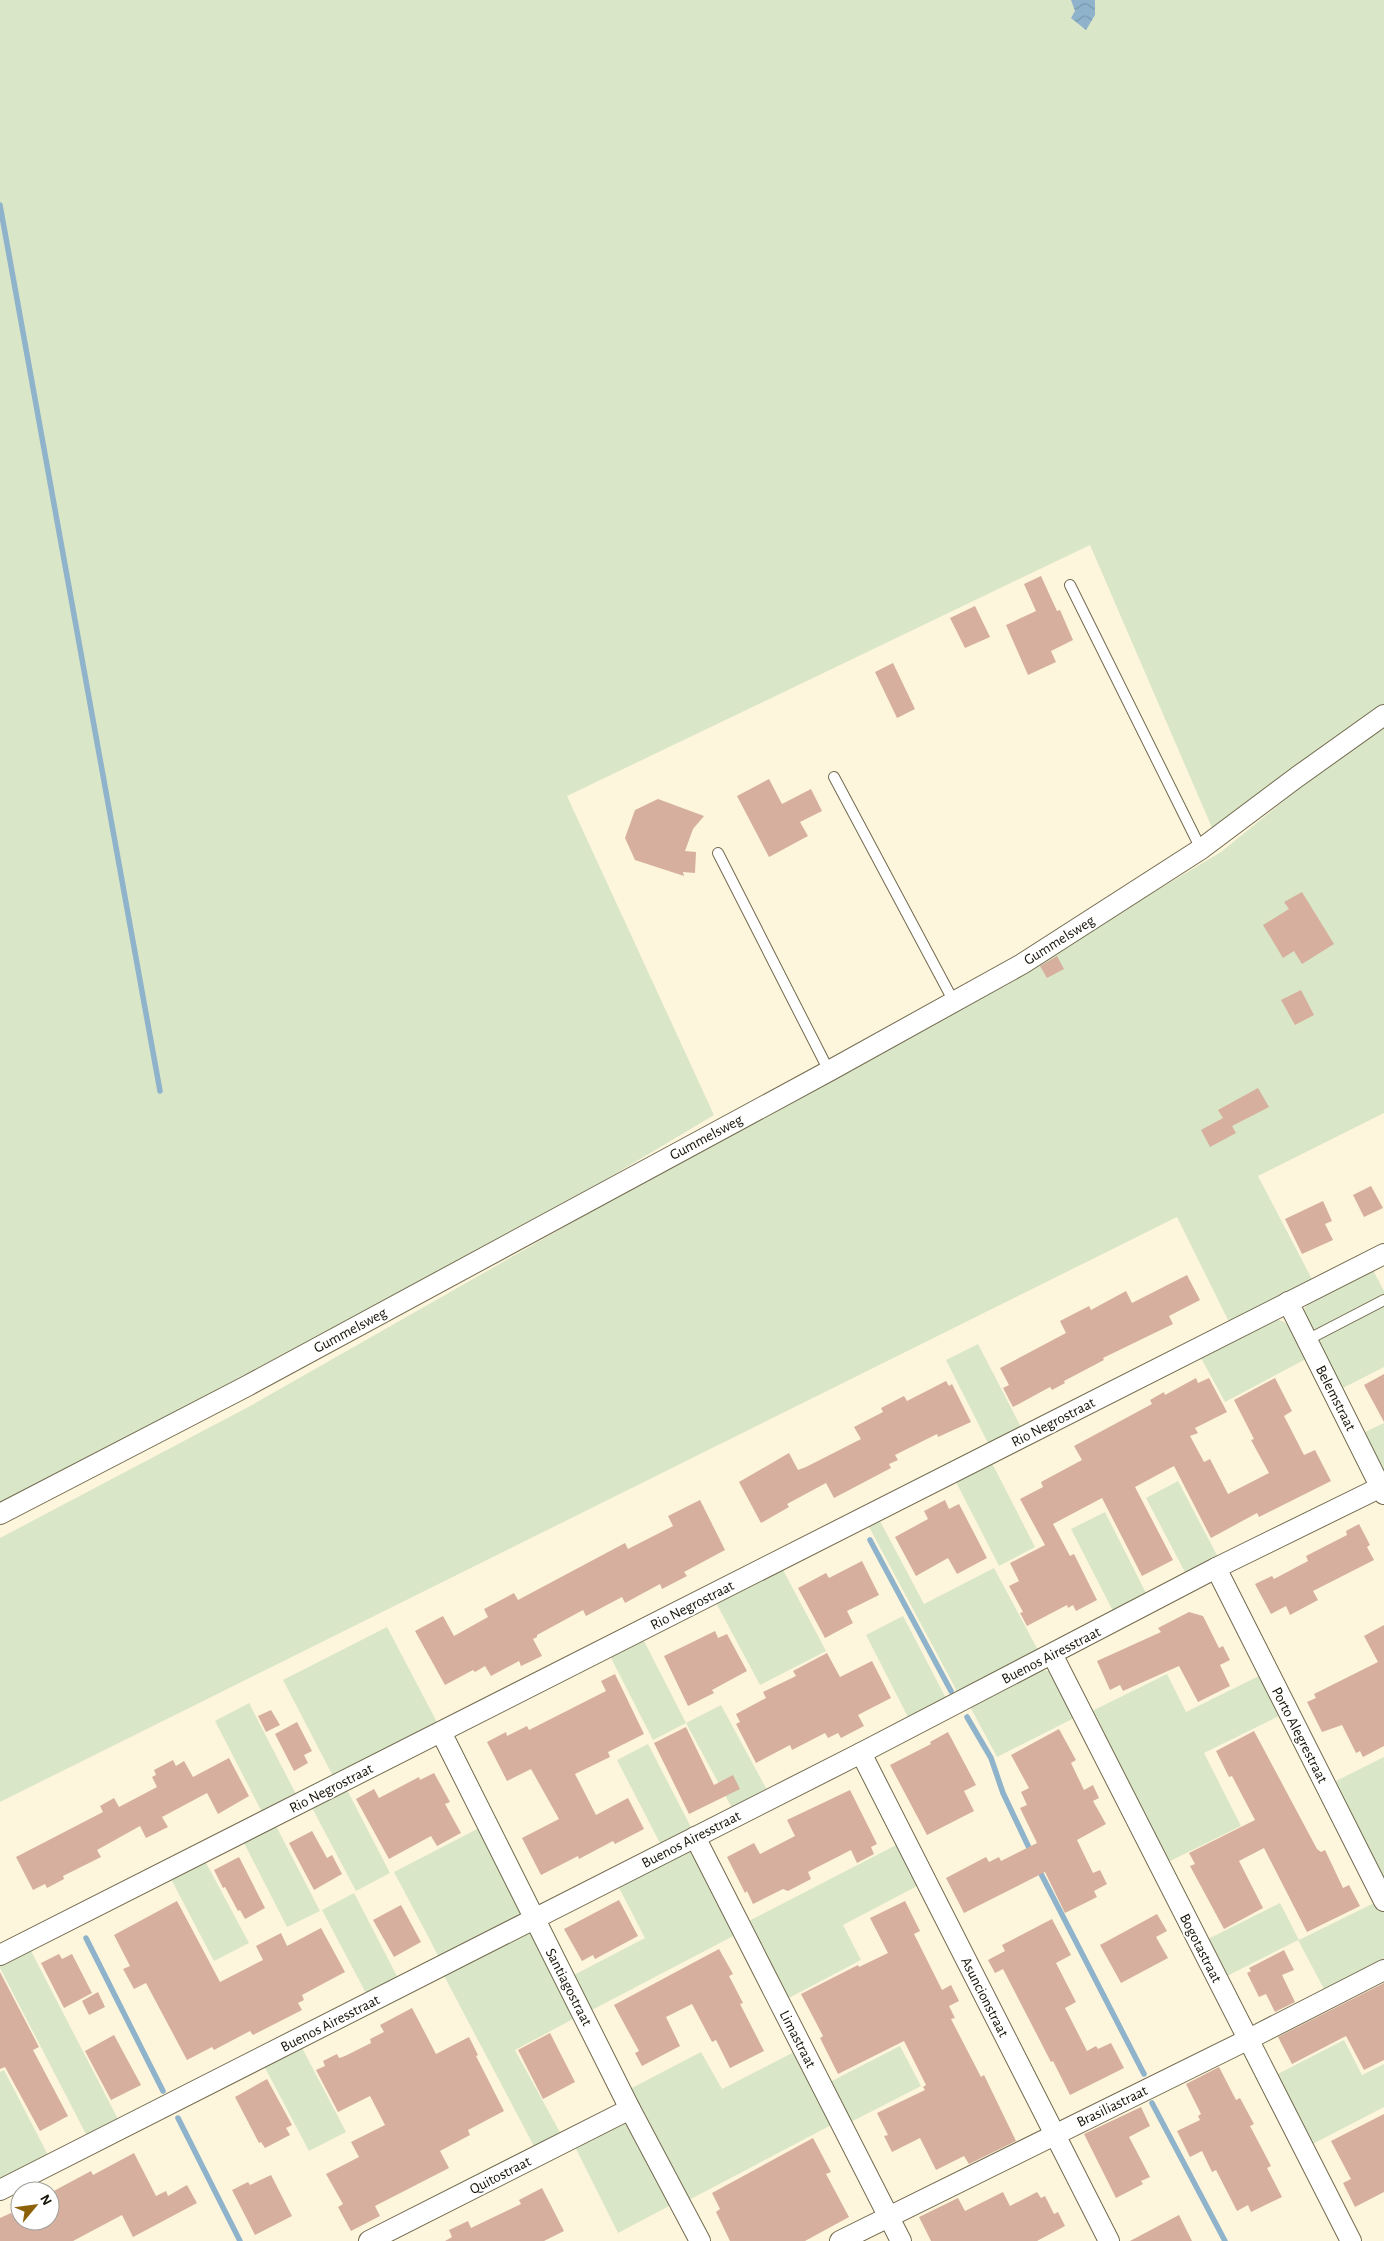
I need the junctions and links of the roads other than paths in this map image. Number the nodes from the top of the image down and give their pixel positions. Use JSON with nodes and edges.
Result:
{"nodes":[{"id":1,"x":1070,"y":585,"type":"dead end"},
{"id":2,"x":1384,"y":715,"type":"edge"},
{"id":3,"x":834,"y":777,"type":"dead end"},
{"id":4,"x":1201,"y":849,"type":"junction"},
{"id":5,"x":718,"y":853,"type":"dead end"},
{"id":6,"x":954,"y":1002,"type":"junction"},
{"id":7,"x":829,"y":1071,"type":"junction"},
{"id":8,"x":1384,"y":1254,"type":"edge"},
{"id":9,"x":1384,"y":1300,"type":"edge"},
{"id":10,"x":1288,"y":1302,"type":"junction"},
{"id":11,"x":1307,"y":1340,"type":"junction"},
{"id":12,"x":1382,"y":1490,"type":"edge"},
{"id":13,"x":0,"y":1514,"type":"edge"},
{"id":14,"x":1216,"y":1568,"type":"junction"},
{"id":15,"x":1052,"y":1654,"type":"junction"},
{"id":16,"x":441,"y":1732,"type":"junction"},
{"id":17,"x":861,"y":1752,"type":"junction"},
{"id":18,"x":696,"y":1836,"type":"junction"},
{"id":19,"x":1384,"y":1901,"type":"edge"},
{"id":20,"x":534,"y":1919,"type":"junction"},
{"id":21,"x":0,"y":1955,"type":"edge"},
{"id":22,"x":1384,"y":1970,"type":"edge"},
{"id":23,"x":1247,"y":2040,"type":"junction"},
{"id":24,"x":630,"y":2109,"type":"junction"},
{"id":25,"x":1055,"y":2134,"type":"junction"},
{"id":26,"x":0,"y":2190,"type":"edge"},
{"id":27,"x":888,"y":2217,"type":"junction"},
{"id":28,"x":369,"y":2241,"type":"edge"},
{"id":29,"x":700,"y":2241,"type":"edge"},
{"id":30,"x":840,"y":2241,"type":"edge"},
{"id":31,"x":901,"y":2241,"type":"edge"},
{"id":32,"x":1109,"y":2241,"type":"edge"},
{"id":33,"x":1350,"y":2241,"type":"edge"}],
"edges":[{"from":1,"to":4,"type":"lane"},
{"from":2,"to":4,"type":"street","name":"Gummelsweg"},
{"from":3,"to":6,"type":"lane"},
{"from":4,"to":6,"type":"street","name":"Gummelsweg"},
{"from":5,"to":7,"type":"lane"},
{"from":6,"to":7,"type":"street","name":"Gummelsweg"},
{"from":7,"to":13,"type":"street","name":"Gummelsweg"},
{"from":8,"to":10,"type":"street","name":"Rio Negrostraat"},
{"from":9,"to":11,"type":"lane"},
{"from":10,"to":11,"type":"street","name":"Belemstraat"},
{"from":10,"to":16,"type":"street","name":"Rio Negrostraat"},
{"from":11,"to":12,"type":"street","name":"Belemstraat"},
{"from":12,"to":14,"type":"street","name":"Buenos Airesstraat"},
{"from":14,"to":15,"type":"street","name":"Buenos Airesstraat"},
{"from":14,"to":19,"type":"street","name":"Porto Alegrestraat"},
{"from":15,"to":17,"type":"street","name":"Buenos Airesstraat"},
{"from":15,"to":23,"type":"street","name":"Bogotastraat"},
{"from":16,"to":20,"type":"street","name":"Santiagostraat"},
{"from":16,"to":21,"type":"street","name":"Rio Negrostraat"},
{"from":17,"to":18,"type":"street","name":"Buenos Airesstraat"},
{"from":17,"to":25,"type":"street","name":"Asuncionstraat"},
{"from":18,"to":20,"type":"street","name":"Buenos Airesstraat"},
{"from":18,"to":27,"type":"street","name":"Limastraat"},
{"from":20,"to":24,"type":"street","name":"Santiagostraat"},
{"from":20,"to":26,"type":"street","name":"Buenos Airesstraat"},
{"from":22,"to":23,"type":"street","name":"Brasiliastraat"},
{"from":23,"to":25,"type":"street","name":"Brasiliastraat"},
{"from":23,"to":33,"type":"street","name":"Bogotastraat"},
{"from":24,"to":28,"type":"street","name":"Quitostraat"},
{"from":24,"to":29,"type":"street","name":"Santiagostraat"},
{"from":25,"to":27,"type":"street","name":"Brasiliastraat"},
{"from":25,"to":32,"type":"street","name":"Asuncionstraat"},
{"from":27,"to":30,"type":"street","name":"Brasiliastraat"},
{"from":27,"to":31,"type":"street","name":"Limastraat"}]}
